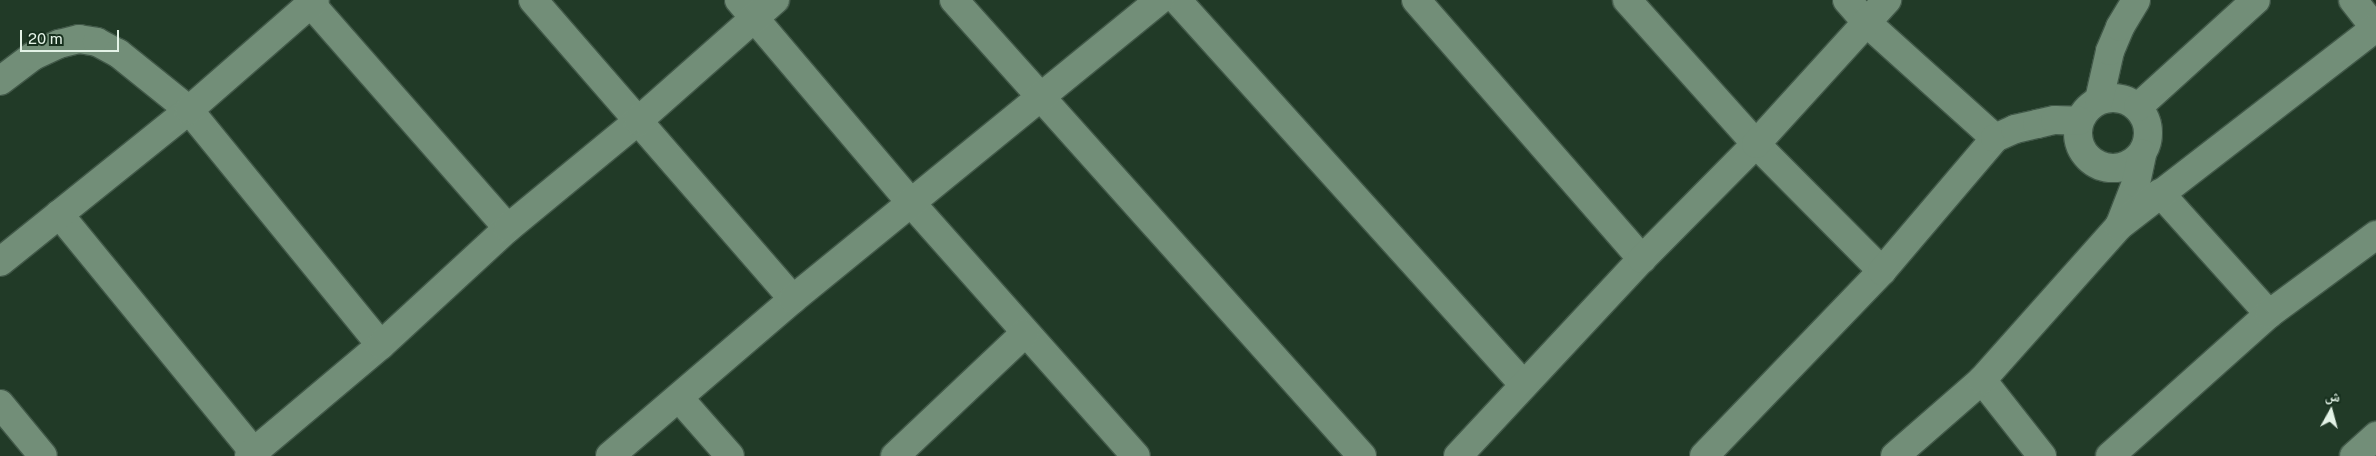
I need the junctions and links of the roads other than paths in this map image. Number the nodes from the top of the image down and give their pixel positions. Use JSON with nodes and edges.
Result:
{"nodes":[{"id":1,"x":533,"y":0,"type":"edge"},
{"id":2,"x":774,"y":0,"type":"edge"},
{"id":3,"x":954,"y":0,"type":"edge"},
{"id":4,"x":1160,"y":0,"type":"edge"},
{"id":5,"x":1177,"y":0,"type":"edge"},
{"id":6,"x":1416,"y":0,"type":"edge"},
{"id":7,"x":1627,"y":0,"type":"edge"},
{"id":8,"x":1847,"y":0,"type":"edge"},
{"id":9,"x":1886,"y":0,"type":"edge"},
{"id":10,"x":2136,"y":0,"type":"edge"},
{"id":11,"x":2256,"y":0,"type":"edge"},
{"id":12,"x":2353,"y":0,"type":"edge"},
{"id":13,"x":313,"y":2,"type":"edge"},
{"id":14,"x":746,"y":9,"type":"edge"},
{"id":15,"x":1866,"y":22,"type":"junction"},
{"id":16,"x":2375,"y":28,"type":"edge"},
{"id":17,"x":0,"y":81,"type":"edge"},
{"id":18,"x":1041,"y":99,"type":"junction"},
{"id":19,"x":2098,"y":100,"type":"junction"},
{"id":20,"x":2138,"y":107,"type":"junction"},
{"id":21,"x":189,"y":110,"type":"junction"},
{"id":22,"x":2079,"y":120,"type":"junction"},
{"id":23,"x":638,"y":121,"type":"junction"},
{"id":24,"x":1995,"y":138,"type":"junction"},
{"id":25,"x":1756,"y":144,"type":"junction"},
{"id":26,"x":2142,"y":154,"type":"junction"},
{"id":27,"x":2160,"y":193,"type":"junction"},
{"id":28,"x":912,"y":204,"type":"junction"},
{"id":29,"x":58,"y":214,"type":"junction"},
{"id":30,"x":2119,"y":226,"type":"junction"},
{"id":31,"x":508,"y":228,"type":"junction"},
{"id":32,"x":2376,"y":235,"type":"edge"},
{"id":33,"x":1642,"y":259,"type":"junction"},
{"id":34,"x":0,"y":262,"type":"edge"},
{"id":35,"x":1882,"y":271,"type":"junction"},
{"id":36,"x":793,"y":299,"type":"junction"},
{"id":37,"x":2269,"y":314,"type":"junction"},
{"id":38,"x":1025,"y":333,"type":"junction"},
{"id":39,"x":381,"y":345,"type":"junction"},
{"id":40,"x":1982,"y":380,"type":"junction"},
{"id":41,"x":1524,"y":385,"type":"junction"},
{"id":42,"x":679,"y":398,"type":"junction"},
{"id":43,"x":0,"y":404,"type":"edge"},
{"id":44,"x":2376,"y":436,"type":"edge"},
{"id":45,"x":253,"y":455,"type":"edge"},
{"id":46,"x":43,"y":456,"type":"edge"},
{"id":47,"x":610,"y":456,"type":"edge"},
{"id":48,"x":730,"y":456,"type":"edge"},
{"id":49,"x":894,"y":456,"type":"edge"},
{"id":50,"x":1136,"y":456,"type":"edge"},
{"id":51,"x":1362,"y":456,"type":"edge"},
{"id":52,"x":1458,"y":456,"type":"edge"},
{"id":53,"x":1704,"y":456,"type":"edge"},
{"id":54,"x":1895,"y":456,"type":"edge"},
{"id":55,"x":2042,"y":456,"type":"edge"},
{"id":56,"x":2110,"y":456,"type":"edge"},
{"id":57,"x":2354,"y":456,"type":"edge"}],
"edges":[{"from":1,"to":23,"type":"street"},
{"from":2,"to":14,"type":"street"},
{"from":3,"to":18,"type":"street"},
{"from":4,"to":18,"type":"street"},
{"from":5,"to":41,"type":"street"},
{"from":6,"to":33,"type":"street"},
{"from":7,"to":25,"type":"street"},
{"from":8,"to":15,"type":"street"},
{"from":9,"to":15,"type":"street"},
{"from":10,"to":19,"type":"street"},
{"from":11,"to":20,"type":"street"},
{"from":12,"to":16,"type":"street"},
{"from":13,"to":21,"type":"street"},
{"from":13,"to":31,"type":"street"},
{"from":14,"to":23,"type":"street"},
{"from":14,"to":28,"type":"street"},
{"from":15,"to":24,"type":"street"},
{"from":15,"to":25,"type":"street"},
{"from":16,"to":27,"type":"street"},
{"from":17,"to":21,"type":"street"},
{"from":18,"to":28,"type":"street"},
{"from":18,"to":51,"type":"street"},
{"from":19,"to":20,"type":"street"},
{"from":19,"to":22,"type":"street"},
{"from":20,"to":26,"type":"street"},
{"from":21,"to":29,"type":"street"},
{"from":21,"to":39,"type":"street"},
{"from":22,"to":24,"type":"street"},
{"from":22,"to":26,"type":"street"},
{"from":23,"to":31,"type":"street"},
{"from":23,"to":36,"type":"street"},
{"from":24,"to":35,"type":"street"},
{"from":25,"to":33,"type":"street"},
{"from":25,"to":35,"type":"street"},
{"from":26,"to":30,"type":"street"},
{"from":27,"to":30,"type":"street"},
{"from":27,"to":37,"type":"street"},
{"from":28,"to":36,"type":"street"},
{"from":28,"to":38,"type":"street"},
{"from":29,"to":34,"type":"street"},
{"from":29,"to":45,"type":"street"},
{"from":30,"to":40,"type":"street"},
{"from":31,"to":39,"type":"street"},
{"from":32,"to":37,"type":"street"},
{"from":33,"to":41,"type":"street"},
{"from":35,"to":53,"type":"street"},
{"from":36,"to":42,"type":"street"},
{"from":37,"to":56,"type":"street"},
{"from":38,"to":49,"type":"street"},
{"from":38,"to":50,"type":"street"},
{"from":39,"to":45,"type":"street"},
{"from":40,"to":54,"type":"street"},
{"from":40,"to":55,"type":"street"},
{"from":41,"to":52,"type":"street"},
{"from":42,"to":47,"type":"street"},
{"from":42,"to":48,"type":"street"},
{"from":43,"to":46,"type":"street"},
{"from":44,"to":57,"type":"street"}]}
